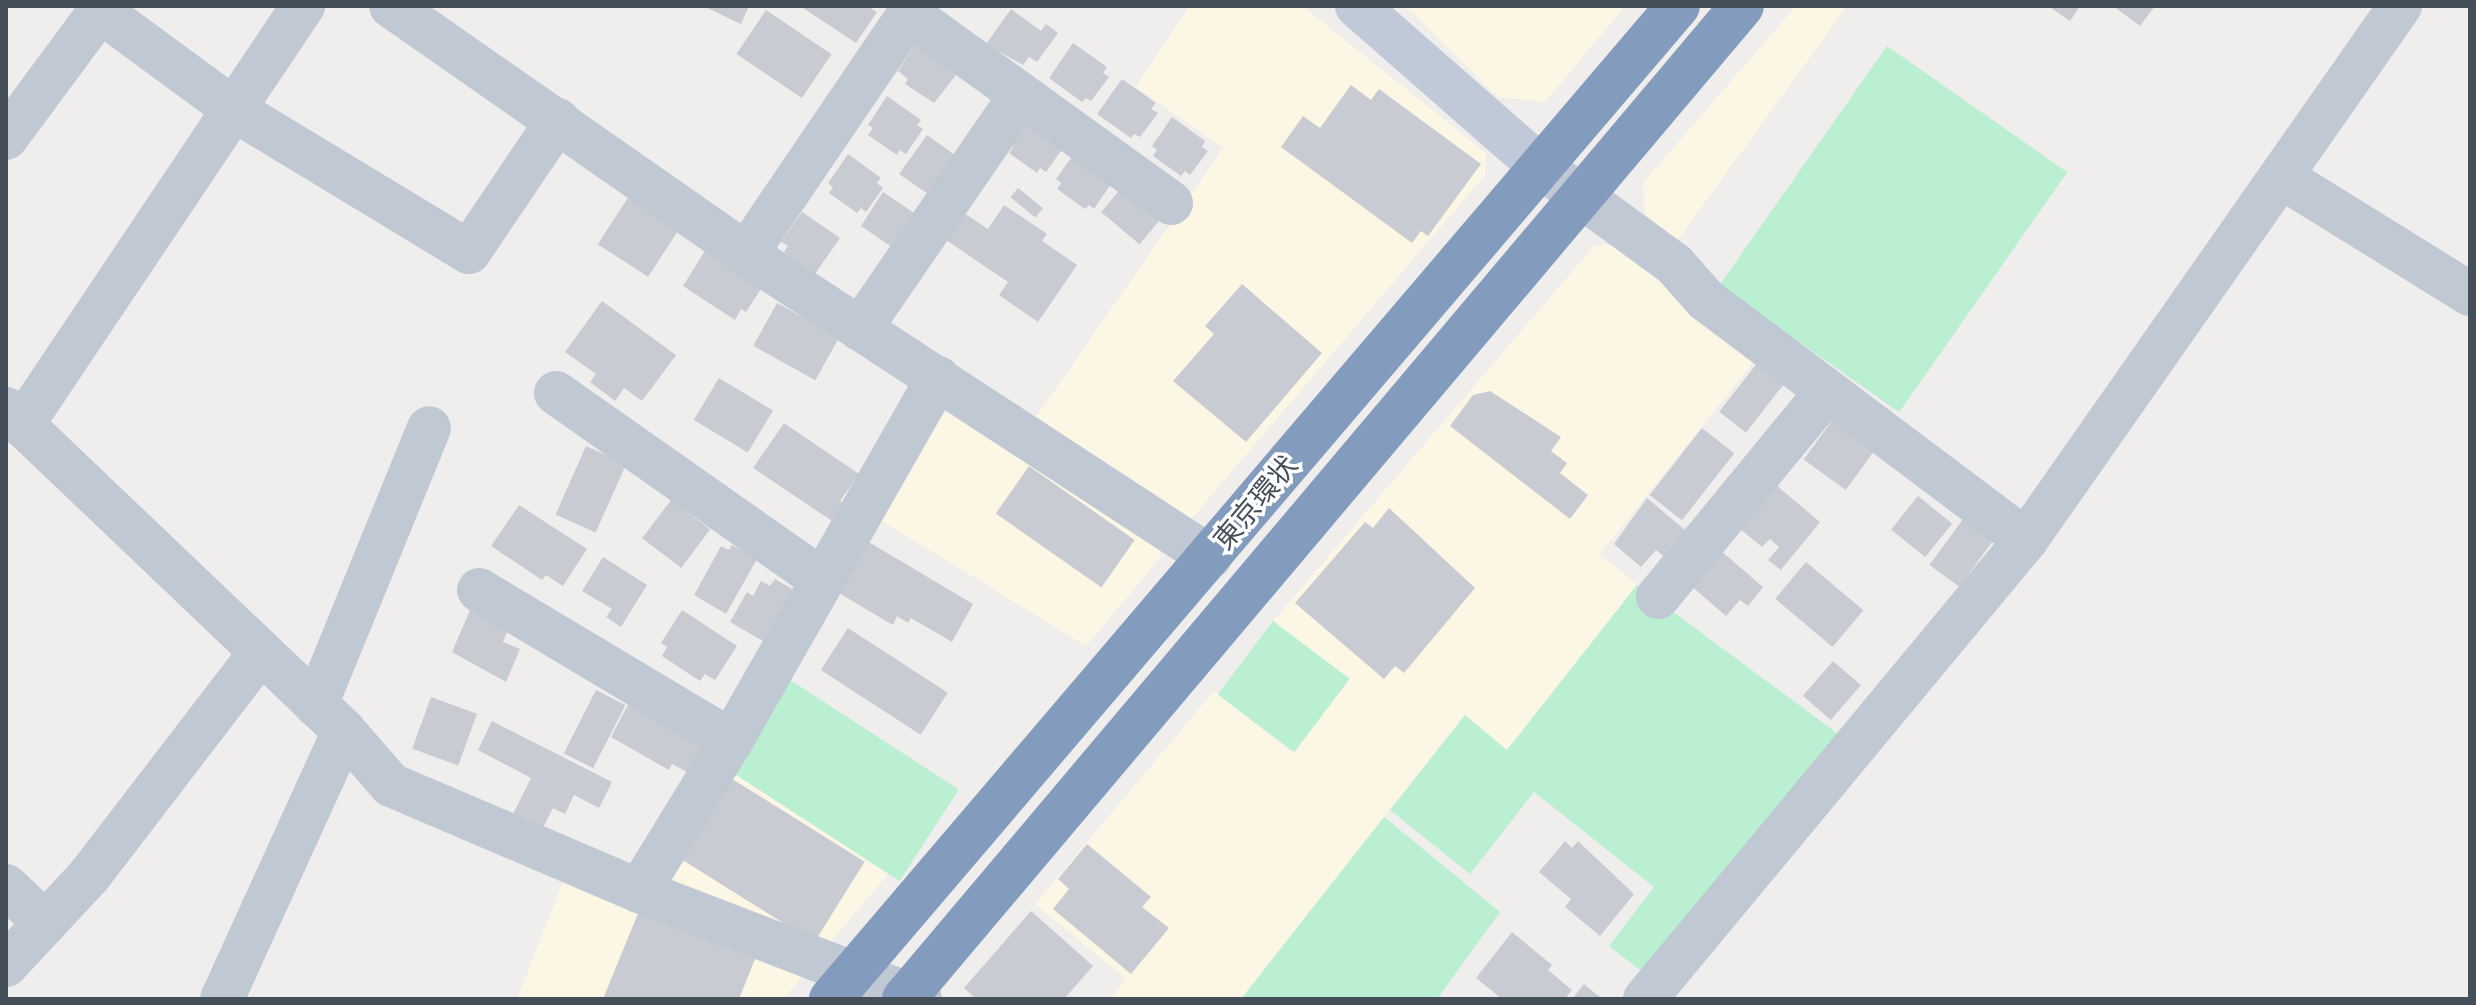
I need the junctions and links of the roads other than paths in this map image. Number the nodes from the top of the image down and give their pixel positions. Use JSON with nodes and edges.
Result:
{"nodes":[{"id":1,"x":303,"y":6,"type":"edge"},
{"id":2,"x":391,"y":6,"type":"edge"},
{"id":3,"x":1357,"y":6,"type":"edge"},
{"id":4,"x":1678,"y":6,"type":"edge"},
{"id":5,"x":1742,"y":6,"type":"edge"},
{"id":6,"x":2400,"y":6,"type":"edge"},
{"id":7,"x":1021,"y":95,"type":"junction"},
{"id":8,"x":236,"y":111,"type":"junction"},
{"id":9,"x":558,"y":120,"type":"junction"},
{"id":10,"x":6,"y":138,"type":"edge"},
{"id":11,"x":1541,"y":167,"type":"junction"},
{"id":12,"x":2283,"y":178,"type":"junction"},
{"id":13,"x":1582,"y":194,"type":"junction"},
{"id":14,"x":1171,"y":203,"type":"dead end"},
{"id":15,"x":746,"y":254,"type":"junction"},
{"id":16,"x":2470,"y":294,"type":"edge"},
{"id":17,"x":860,"y":329,"type":"junction"},
{"id":18,"x":938,"y":378,"type":"junction"},
{"id":19,"x":1827,"y":391,"type":"junction"},
{"id":20,"x":556,"y":393,"type":"dead end"},
{"id":21,"x":14,"y":417,"type":"edge"},
{"id":22,"x":429,"y":428,"type":"dead end"},
{"id":23,"x":2026,"y":540,"type":"junction"},
{"id":24,"x":1210,"y":557,"type":"junction"},
{"id":25,"x":821,"y":579,"type":"junction"},
{"id":26,"x":479,"y":590,"type":"dead end"},
{"id":27,"x":1658,"y":597,"type":"dead end"},
{"id":28,"x":261,"y":652,"type":"junction"},
{"id":29,"x":330,"y":718,"type":"junction"},
{"id":30,"x":731,"y":741,"type":"junction"},
{"id":31,"x":6,"y":886,"type":"edge"},
{"id":32,"x":639,"y":891,"type":"junction"},
{"id":33,"x":45,"y":923,"type":"junction"},
{"id":34,"x":6,"y":965,"type":"edge"},
{"id":35,"x":842,"y":987,"type":"edge"},
{"id":36,"x":910,"y":997,"type":"edge"},
{"id":37,"x":222,"y":999,"type":"edge"},
{"id":38,"x":1645,"y":999,"type":"edge"}],
"edges":[{"from":1,"to":8,"type":"street"},
{"from":2,"to":9,"type":"street"},
{"from":3,"to":11,"type":"street"},
{"from":4,"to":11,"type":"highway","name":"東京環状"},
{"from":5,"to":13,"type":"highway","name":"東京環状"},
{"from":6,"to":12,"type":"street"},
{"from":7,"to":14,"type":"street"},
{"from":7,"to":15,"type":"street"},
{"from":7,"to":17,"type":"street"},
{"from":8,"to":9,"type":"street"},
{"from":8,"to":10,"type":"street"},
{"from":8,"to":21,"type":"street"},
{"from":9,"to":15,"type":"street"},
{"from":11,"to":13,"type":"street"},
{"from":11,"to":24,"type":"highway","name":"東京環状"},
{"from":12,"to":16,"type":"street"},
{"from":12,"to":23,"type":"street"},
{"from":13,"to":19,"type":"street"},
{"from":13,"to":36,"type":"highway","name":"東京環状"},
{"from":15,"to":17,"type":"street"},
{"from":17,"to":18,"type":"street"},
{"from":18,"to":24,"type":"street"},
{"from":18,"to":25,"type":"street"},
{"from":19,"to":23,"type":"street"},
{"from":19,"to":27,"type":"street"},
{"from":20,"to":25,"type":"street"},
{"from":21,"to":28,"type":"street"},
{"from":22,"to":29,"type":"street"},
{"from":23,"to":38,"type":"street"},
{"from":24,"to":35,"type":"highway","name":"東京環状"},
{"from":25,"to":30,"type":"street"},
{"from":26,"to":30,"type":"street"},
{"from":28,"to":29,"type":"street"},
{"from":28,"to":33,"type":"street"},
{"from":29,"to":32,"type":"street"},
{"from":29,"to":37,"type":"street"},
{"from":30,"to":32,"type":"street"},
{"from":31,"to":33,"type":"street"},
{"from":32,"to":35,"type":"street"},
{"from":33,"to":34,"type":"street"},
{"from":35,"to":36,"type":"street"}]}
